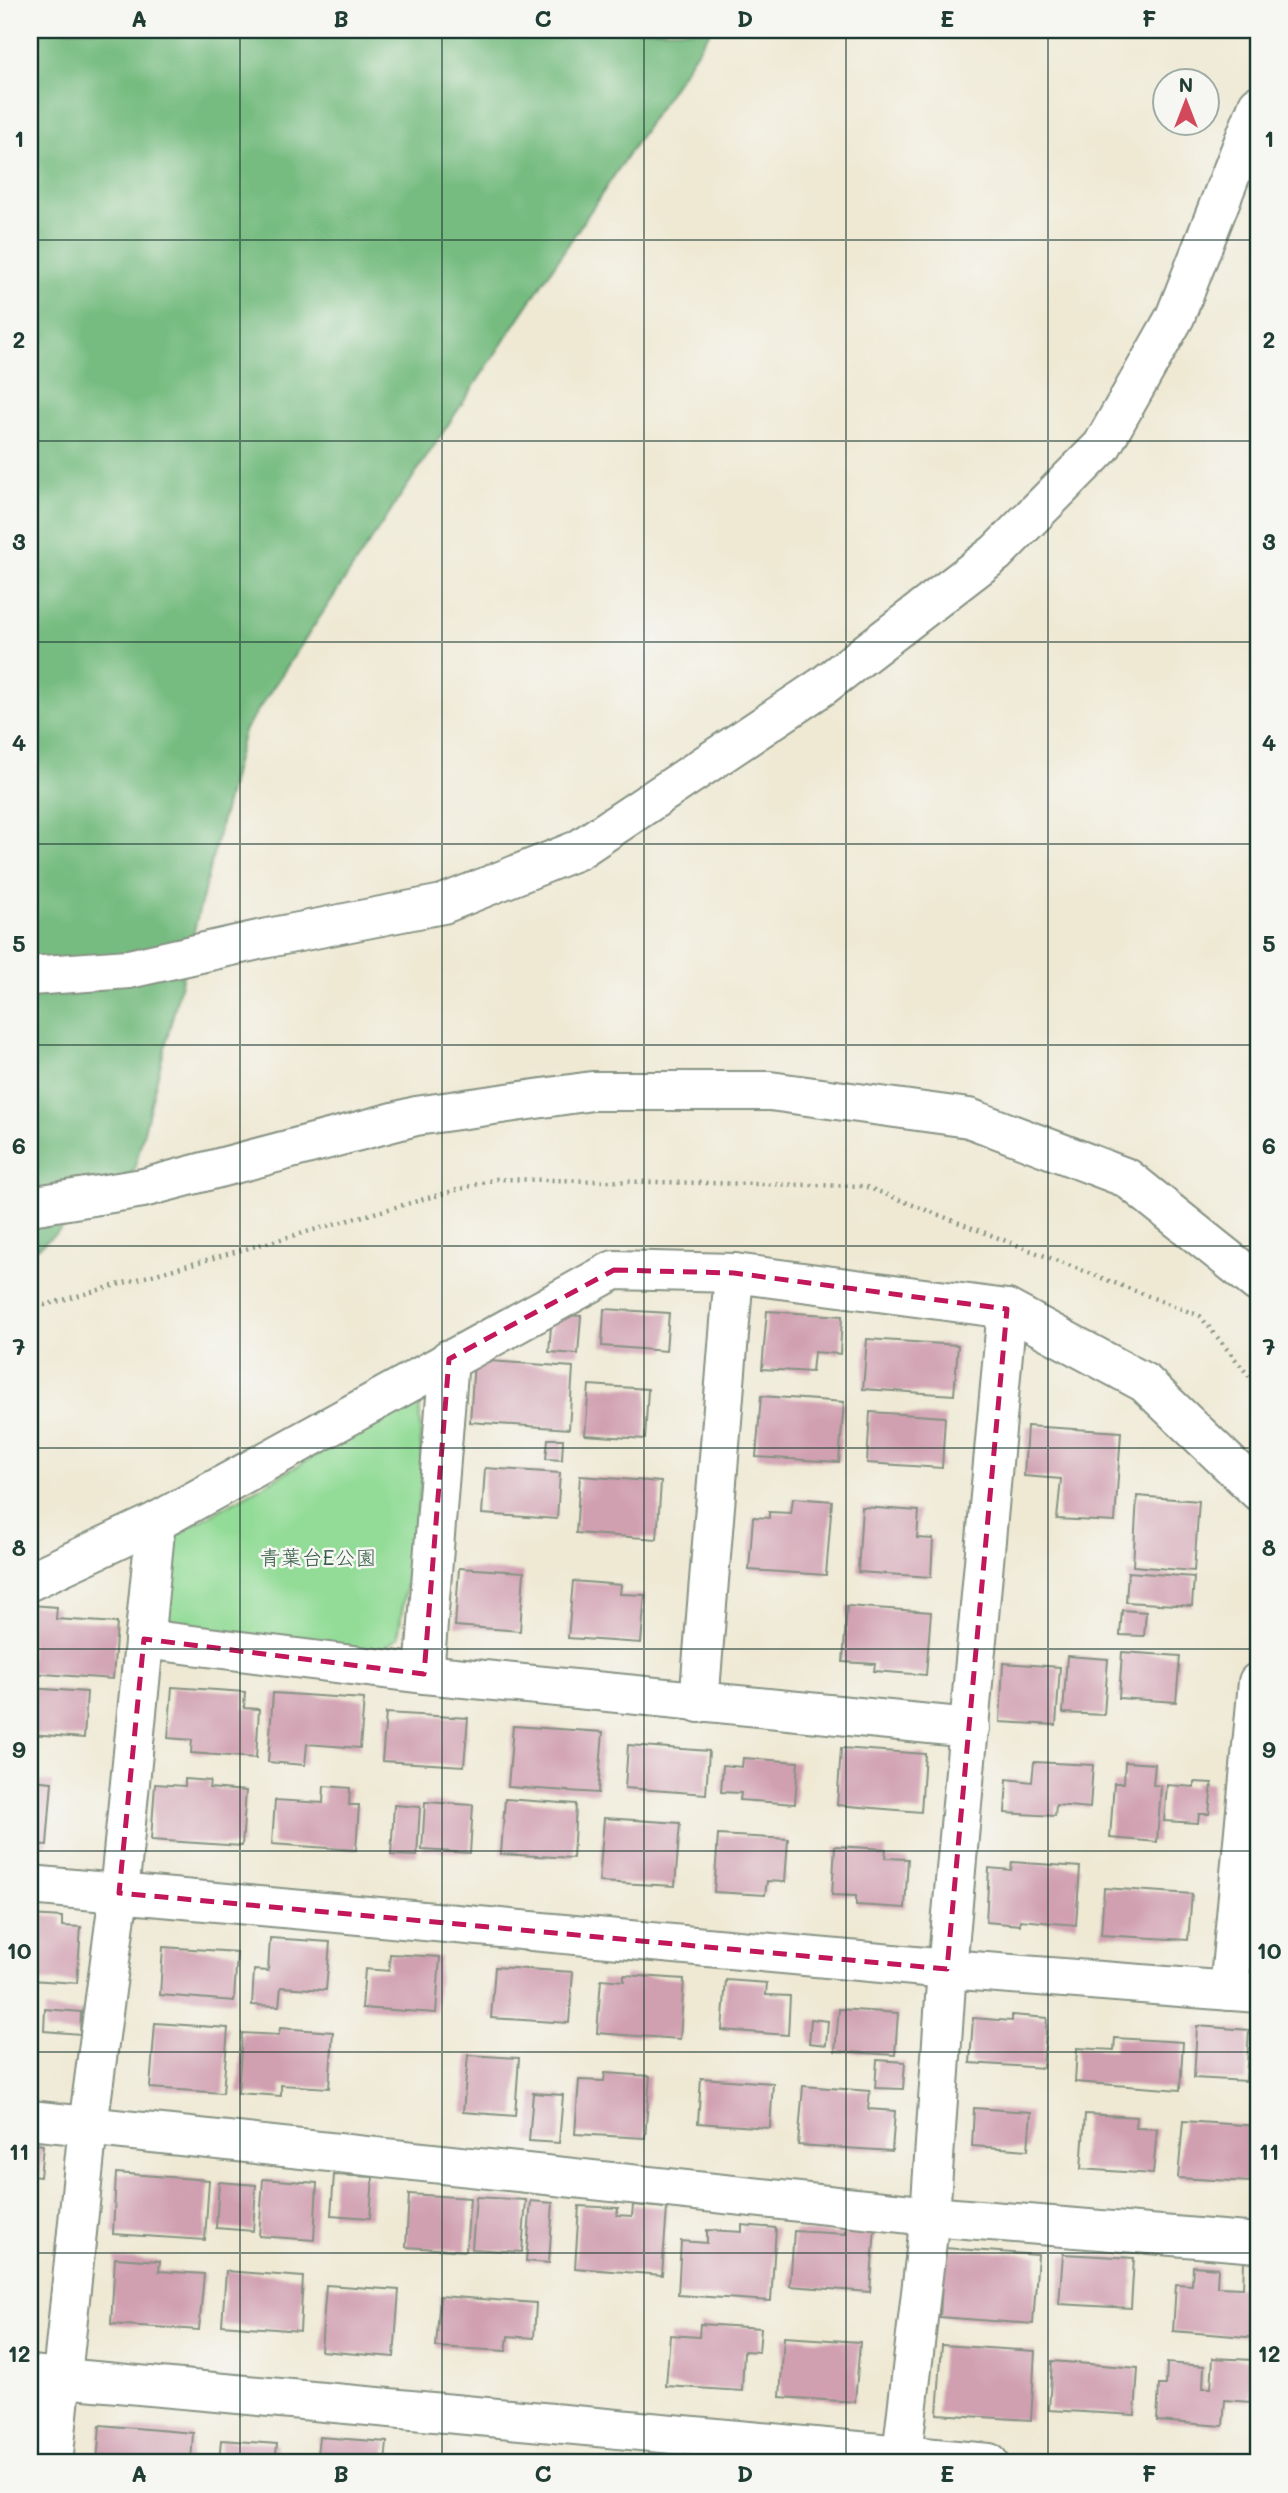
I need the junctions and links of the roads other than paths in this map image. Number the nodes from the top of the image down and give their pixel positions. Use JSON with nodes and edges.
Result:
{"nodes":[{"id":1,"x":1258,"y":105,"type":"edge"},
{"id":2,"x":30,"y":976,"type":"edge"},
{"id":3,"x":30,"y":1206,"type":"edge"},
{"id":4,"x":734,"y":1273,"type":"junction"},
{"id":5,"x":1258,"y":1283,"type":"edge"},
{"id":6,"x":1007,"y":1309,"type":"junction"},
{"id":7,"x":449,"y":1359,"type":"junction"},
{"id":8,"x":1258,"y":1491,"type":"edge"},
{"id":9,"x":156,"y":1522,"type":"junction"},
{"id":10,"x":30,"y":1581,"type":"edge"},
{"id":11,"x":144,"y":1639,"type":"junction"},
{"id":12,"x":424,"y":1674,"type":"junction"},
{"id":13,"x":1258,"y":1682,"type":"edge"},
{"id":14,"x":699,"y":1703,"type":"junction"},
{"id":15,"x":970,"y":1728,"type":"junction"},
{"id":16,"x":30,"y":1885,"type":"edge"},
{"id":17,"x":119,"y":1893,"type":"junction"},
{"id":18,"x":947,"y":1969,"type":"junction"},
{"id":19,"x":1243,"y":1992,"type":"edge"},
{"id":20,"x":30,"y":2120,"type":"edge"},
{"id":21,"x":88,"y":2126,"type":"junction"},
{"id":22,"x":930,"y":2216,"type":"junction"},
{"id":23,"x":1258,"y":2243,"type":"edge"},
{"id":24,"x":45,"y":2376,"type":"edge"},
{"id":25,"x":902,"y":2460,"type":"edge"},
{"id":26,"x":53,"y":2463,"type":"edge"},
{"id":27,"x":989,"y":2463,"type":"edge"}],
"edges":[{"from":1,"to":2,"type":"street"},
{"from":3,"to":5,"type":"street"},
{"from":4,"to":6,"type":"street"},
{"from":4,"to":7,"type":"street"},
{"from":4,"to":14,"type":"street"},
{"from":6,"to":8,"type":"street"},
{"from":6,"to":15,"type":"street"},
{"from":7,"to":9,"type":"street"},
{"from":7,"to":12,"type":"street"},
{"from":9,"to":10,"type":"street"},
{"from":9,"to":11,"type":"street"},
{"from":11,"to":12,"type":"street"},
{"from":11,"to":17,"type":"street"},
{"from":12,"to":14,"type":"street"},
{"from":13,"to":19,"type":"street"},
{"from":14,"to":15,"type":"street"},
{"from":15,"to":18,"type":"street"},
{"from":16,"to":17,"type":"street"},
{"from":17,"to":18,"type":"street"},
{"from":17,"to":21,"type":"street"},
{"from":18,"to":19,"type":"street"},
{"from":18,"to":22,"type":"street"},
{"from":20,"to":21,"type":"street"},
{"from":21,"to":22,"type":"street"},
{"from":21,"to":24,"type":"street"},
{"from":22,"to":23,"type":"street"},
{"from":22,"to":25,"type":"street"},
{"from":24,"to":25,"type":"street"},
{"from":24,"to":26,"type":"street"},
{"from":25,"to":27,"type":"street"}]}
